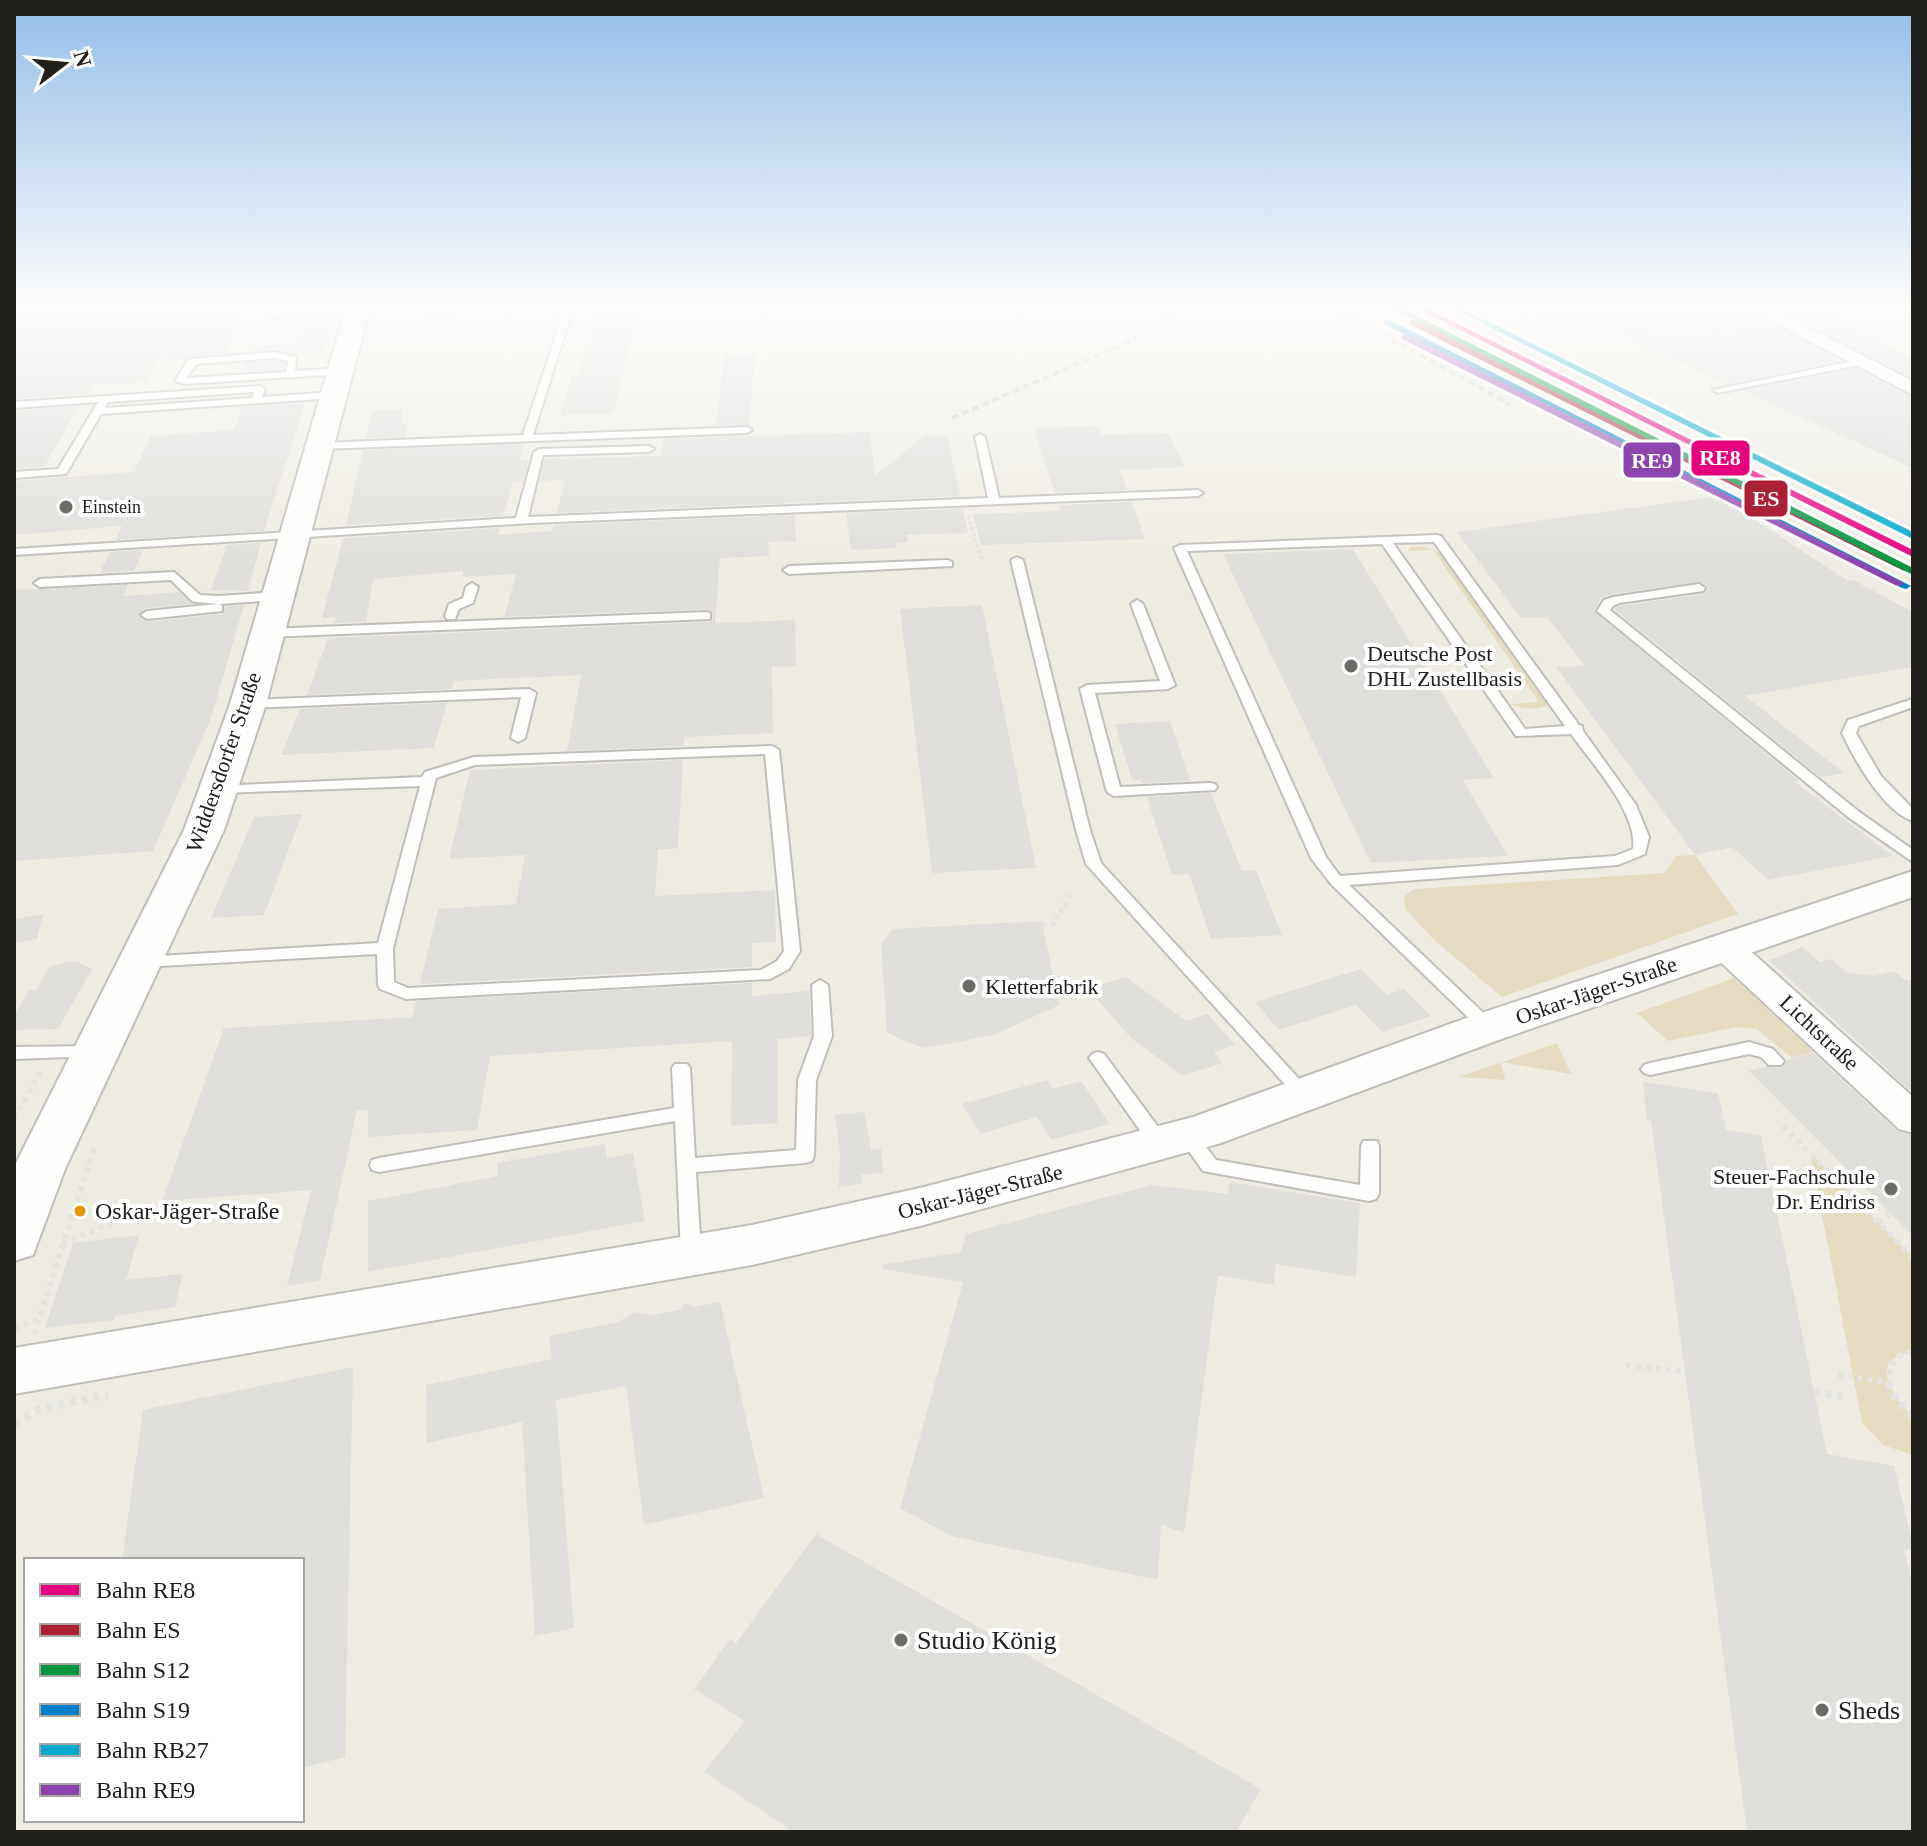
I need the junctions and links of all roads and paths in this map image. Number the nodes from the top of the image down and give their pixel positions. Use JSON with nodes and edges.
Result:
{"nodes":[{"id":1,"x":180,"y":394,"type":"edge"},
{"id":2,"x":258,"y":394,"type":"edge"},
{"id":3,"x":280,"y":394,"type":"edge"},
{"id":4,"x":340,"y":394,"type":"edge"},
{"id":5,"x":541,"y":394,"type":"edge"},
{"id":6,"x":1893,"y":395,"type":"dead end"},
{"id":7,"x":105,"y":399,"type":"junction"},
{"id":8,"x":1859,"y":399,"type":"junction"},
{"id":9,"x":256,"y":401,"type":"junction"},
{"id":10,"x":14,"y":405,"type":"edge"},
{"id":11,"x":99,"y":411,"type":"junction"},
{"id":12,"x":1913,"y":428,"type":"edge"},
{"id":13,"x":747,"y":430,"type":"dead end"},
{"id":14,"x":980,"y":437,"type":"dead end"},
{"id":15,"x":527,"y":438,"type":"junction"},
{"id":16,"x":1911,"y":443,"type":"edge"},
{"id":17,"x":320,"y":446,"type":"junction"},
{"id":18,"x":649,"y":449,"type":"dead end"},
{"id":19,"x":14,"y":475,"type":"edge"},
{"id":20,"x":1198,"y":493,"type":"dead end"},
{"id":21,"x":994,"y":502,"type":"junction"},
{"id":22,"x":965,"y":503,"type":"junction"},
{"id":23,"x":521,"y":521,"type":"junction"},
{"id":24,"x":296,"y":533,"type":"junction"},
{"id":25,"x":1385,"y":540,"type":"junction"},
{"id":26,"x":14,"y":552,"type":"edge"},
{"id":27,"x":1017,"y":560,"type":"dead end"},
{"id":28,"x":983,"y":562,"type":"dead end"},
{"id":29,"x":948,"y":564,"type":"dead end"},
{"id":30,"x":789,"y":570,"type":"dead end"},
{"id":31,"x":40,"y":583,"type":"dead end"},
{"id":32,"x":472,"y":587,"type":"dead end"},
{"id":33,"x":1699,"y":588,"type":"dead end"},
{"id":34,"x":1137,"y":604,"type":"dead end"},
{"id":35,"x":147,"y":615,"type":"dead end"},
{"id":36,"x":272,"y":615,"type":"junction"},
{"id":37,"x":451,"y":616,"type":"junction"},
{"id":38,"x":1913,"y":703,"type":"edge"},
{"id":39,"x":248,"y":704,"type":"junction"},
{"id":40,"x":1577,"y":729,"type":"junction"},
{"id":41,"x":518,"y":738,"type":"dead end"},
{"id":42,"x":429,"y":781,"type":"junction"},
{"id":43,"x":1210,"y":787,"type":"dead end"},
{"id":44,"x":217,"y":789,"type":"junction"},
{"id":45,"x":1913,"y":817,"type":"edge"},
{"id":46,"x":1913,"y":857,"type":"edge"},
{"id":47,"x":1336,"y":881,"type":"junction"},
{"id":48,"x":1913,"y":883,"type":"edge"},
{"id":49,"x":1071,"y":894,"type":"dead end"},
{"id":50,"x":1043,"y":925,"type":"dead end"},
{"id":51,"x":1725,"y":947,"type":"junction"},
{"id":52,"x":385,"y":948,"type":"junction"},
{"id":53,"x":140,"y":963,"type":"junction"},
{"id":54,"x":820,"y":985,"type":"dead end"},
{"id":55,"x":1488,"y":1027,"type":"junction"},
{"id":56,"x":97,"y":1052,"type":"junction"},
{"id":57,"x":51,"y":1053,"type":"junction"},
{"id":58,"x":17,"y":1057,"type":"edge"},
{"id":59,"x":1098,"y":1058,"type":"dead end"},
{"id":60,"x":1775,"y":1061,"type":"dead end"},
{"id":61,"x":681,"y":1068,"type":"dead end"},
{"id":62,"x":1650,"y":1069,"type":"dead end"},
{"id":63,"x":1305,"y":1096,"type":"junction"},
{"id":64,"x":684,"y":1113,"type":"junction"},
{"id":65,"x":14,"y":1119,"type":"edge"},
{"id":66,"x":1913,"y":1119,"type":"edge"},
{"id":67,"x":1783,"y":1126,"type":"dead end"},
{"id":68,"x":1174,"y":1140,"type":"junction"},
{"id":69,"x":1370,"y":1146,"type":"dead end"},
{"id":70,"x":379,"y":1165,"type":"dead end"},
{"id":71,"x":686,"y":1166,"type":"junction"},
{"id":72,"x":90,"y":1183,"type":"dead end"},
{"id":73,"x":45,"y":1184,"type":"edge"},
{"id":74,"x":1890,"y":1212,"type":"dead end"},
{"id":75,"x":128,"y":1215,"type":"dead end"},
{"id":76,"x":1879,"y":1223,"type":"junction"},
{"id":77,"x":37,"y":1242,"type":"edge"},
{"id":78,"x":691,"y":1256,"type":"junction"},
{"id":79,"x":1913,"y":1258,"type":"edge"},
{"id":80,"x":37,"y":1321,"type":"dead end"},
{"id":81,"x":14,"y":1328,"type":"edge"},
{"id":82,"x":1913,"y":1352,"type":"edge"},
{"id":83,"x":1626,"y":1365,"type":"dead end"},
{"id":84,"x":14,"y":1371,"type":"edge"},
{"id":85,"x":1686,"y":1372,"type":"dead end"},
{"id":86,"x":1838,"y":1375,"type":"dead end"},
{"id":87,"x":1887,"y":1382,"type":"junction"},
{"id":88,"x":1814,"y":1392,"type":"dead end"},
{"id":89,"x":1843,"y":1397,"type":"dead end"},
{"id":90,"x":1913,"y":1418,"type":"edge"}],
"edges":[{"from":1,"to":7,"type":"lane"},
{"from":2,"to":9,"type":"lane"},
{"from":3,"to":9,"type":"lane"},
{"from":4,"to":17,"type":"main road","name":"Widdersdorfer Straße"},
{"from":5,"to":15,"type":"lane"},
{"from":6,"to":8,"type":"path"},
{"from":7,"to":10,"type":"lane"},
{"from":7,"to":11,"type":"lane"},
{"from":8,"to":12,"type":"path"},
{"from":8,"to":16,"type":"path"},
{"from":9,"to":11,"type":"lane"},
{"from":11,"to":19,"type":"lane"},
{"from":13,"to":15,"type":"lane"},
{"from":14,"to":21,"type":"lane"},
{"from":15,"to":17,"type":"lane"},
{"from":17,"to":24,"type":"main road","name":"Widdersdorfer Straße"},
{"from":18,"to":23,"type":"lane"},
{"from":20,"to":21,"type":"lane"},
{"from":21,"to":22,"type":"lane"},
{"from":22,"to":23,"type":"lane"},
{"from":22,"to":28,"type":"path"},
{"from":23,"to":24,"type":"lane"},
{"from":24,"to":26,"type":"lane"},
{"from":24,"to":36,"type":"main road","name":"Widdersdorfer Straße"},
{"from":25,"to":40,"type":"lane"},
{"from":25,"to":40,"type":"lane"},
{"from":25,"to":47,"type":"lane"},
{"from":27,"to":63,"type":"lane"},
{"from":29,"to":30,"type":"lane"},
{"from":31,"to":36,"type":"lane"},
{"from":32,"to":37,"type":"lane"},
{"from":33,"to":46,"type":"lane"},
{"from":34,"to":43,"type":"lane"},
{"from":35,"to":36,"type":"lane"},
{"from":36,"to":37,"type":"lane"},
{"from":36,"to":37,"type":"lane"},
{"from":36,"to":39,"type":"main road","name":"Widdersdorfer Straße"},
{"from":38,"to":45,"type":"lane"},
{"from":39,"to":41,"type":"lane"},
{"from":39,"to":44,"type":"main road","name":"Widdersdorfer Straße"},
{"from":40,"to":47,"type":"lane"},
{"from":42,"to":44,"type":"lane"},
{"from":42,"to":52,"type":"lane"},
{"from":42,"to":52,"type":"lane"},
{"from":44,"to":53,"type":"main road","name":"Widdersdorfer Straße"},
{"from":47,"to":55,"type":"lane"},
{"from":48,"to":51,"type":"street","name":"Oskar-Jäger-Straße"},
{"from":49,"to":50,"type":"path"},
{"from":51,"to":55,"type":"street","name":"Oskar-Jäger-Straße"},
{"from":51,"to":66,"type":"street","name":"Lichtstraße"},
{"from":52,"to":53,"type":"lane"},
{"from":53,"to":56,"type":"main road","name":"Widdersdorfer Straße"},
{"from":54,"to":71,"type":"lane"},
{"from":55,"to":63,"type":"street","name":"Oskar-Jäger-Straße"},
{"from":56,"to":57,"type":"lane"},
{"from":56,"to":73,"type":"main road","name":"Widdersdorfer Straße"},
{"from":57,"to":58,"type":"lane"},
{"from":57,"to":65,"type":"path"},
{"from":59,"to":68,"type":"lane"},
{"from":60,"to":62,"type":"lane"},
{"from":61,"to":64,"type":"lane"},
{"from":63,"to":68,"type":"street","name":"Oskar-Jäger-Straße"},
{"from":64,"to":70,"type":"lane"},
{"from":64,"to":71,"type":"lane"},
{"from":67,"to":76,"type":"path"},
{"from":68,"to":69,"type":"lane"},
{"from":68,"to":78,"type":"street","name":"Oskar-Jäger-Straße"},
{"from":71,"to":78,"type":"lane"},
{"from":72,"to":73,"type":"path"},
{"from":73,"to":77,"type":"main road","name":"Widdersdorfer Straße"},
{"from":74,"to":76,"type":"path"},
{"from":75,"to":77,"type":"path"},
{"from":76,"to":79,"type":"path"},
{"from":78,"to":84,"type":"street","name":"Oskar-Jäger-Straße"},
{"from":80,"to":81,"type":"path"},
{"from":82,"to":87,"type":"path"},
{"from":83,"to":85,"type":"path"},
{"from":86,"to":87,"type":"path"},
{"from":87,"to":90,"type":"path"},
{"from":88,"to":89,"type":"path"}]}
